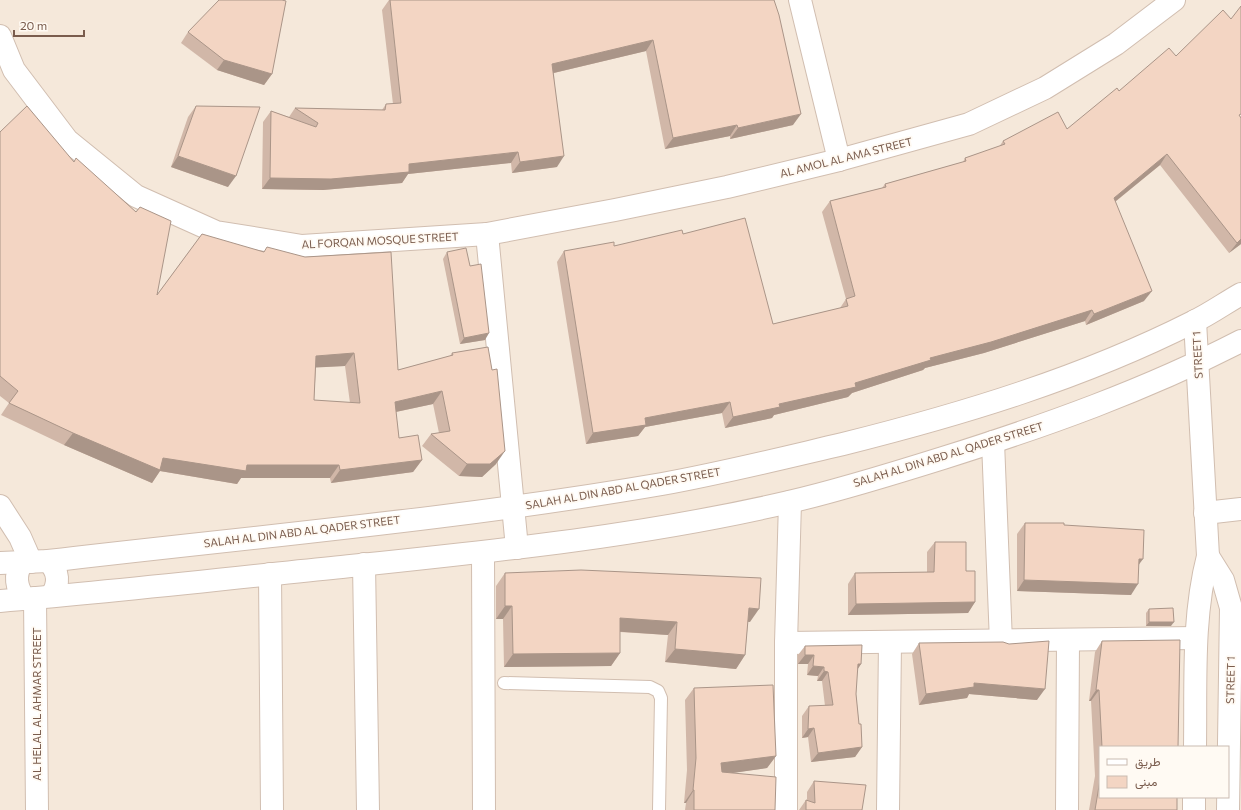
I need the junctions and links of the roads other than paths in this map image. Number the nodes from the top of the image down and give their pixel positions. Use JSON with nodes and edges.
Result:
{"nodes":[{"id":1,"x":800,"y":0,"type":"edge"},
{"id":2,"x":1174,"y":0,"type":"edge"},
{"id":3,"x":0,"y":36,"type":"edge"},
{"id":4,"x":839,"y":160,"type":"junction"},
{"id":5,"x":487,"y":234,"type":"junction"},
{"id":6,"x":1241,"y":294,"type":"edge"},
{"id":7,"x":1195,"y":322,"type":"junction"},
{"id":8,"x":1241,"y":341,"type":"edge"},
{"id":9,"x":1198,"y":364,"type":"junction"},
{"id":10,"x":993,"y":442,"type":"junction"},
{"id":11,"x":790,"y":502,"type":"junction"},
{"id":12,"x":0,"y":506,"type":"edge"},
{"id":13,"x":513,"y":507,"type":"junction"},
{"id":14,"x":1241,"y":509,"type":"edge"},
{"id":15,"x":1205,"y":513,"type":"junction"},
{"id":16,"x":517,"y":548,"type":"junction"},
{"id":17,"x":483,"y":553,"type":"junction"},
{"id":18,"x":1208,"y":556,"type":"junction"},
{"id":19,"x":34,"y":562,"type":"junction"},
{"id":20,"x":0,"y":563,"type":"edge"},
{"id":21,"x":364,"y":564,"type":"junction"},
{"id":22,"x":270,"y":574,"type":"junction"},
{"id":23,"x":37,"y":598,"type":"junction"},
{"id":24,"x":0,"y":601,"type":"edge"},
{"id":25,"x":1196,"y":638,"type":"junction"},
{"id":26,"x":1068,"y":640,"type":"junction"},
{"id":27,"x":890,"y":642,"type":"junction"},
{"id":28,"x":1002,"y":642,"type":"junction"},
{"id":29,"x":786,"y":643,"type":"junction"},
{"id":30,"x":504,"y":683,"type":"dead end"},
{"id":31,"x":1195,"y":746,"type":"edge"},
{"id":32,"x":1229,"y":746,"type":"edge"},
{"id":33,"x":1229,"y":794,"type":"edge"},
{"id":34,"x":1241,"y":794,"type":"edge"},
{"id":35,"x":1194,"y":798,"type":"edge"},
{"id":36,"x":1228,"y":798,"type":"edge"},
{"id":37,"x":37,"y":810,"type":"edge"},
{"id":38,"x":272,"y":810,"type":"edge"},
{"id":39,"x":368,"y":810,"type":"edge"},
{"id":40,"x":484,"y":810,"type":"edge"},
{"id":41,"x":659,"y":810,"type":"edge"},
{"id":42,"x":786,"y":810,"type":"edge"},
{"id":43,"x":888,"y":810,"type":"edge"},
{"id":44,"x":1067,"y":810,"type":"edge"},
{"id":45,"x":1194,"y":810,"type":"edge"},
{"id":46,"x":1228,"y":810,"type":"edge"}],
"edges":[{"from":1,"to":4,"type":"street"},
{"from":2,"to":4,"type":"street","name":"AL AMOL AL AMA STREET"},
{"from":3,"to":5,"type":"street","name":"AL FORQAN MOSQUE STREET"},
{"from":4,"to":5,"type":"street","name":"AL AMOL AL AMA STREET"},
{"from":5,"to":13,"type":"street"},
{"from":6,"to":7,"type":"street","name":"SALAH AL DIN ABD AL QADER STREET"},
{"from":7,"to":9,"type":"street","name":"STREET 1"},
{"from":7,"to":13,"type":"street","name":"SALAH AL DIN ABD AL QADER STREET"},
{"from":8,"to":9,"type":"street","name":"SALAH AL DIN ABD AL QADER STREET"},
{"from":9,"to":10,"type":"street","name":"SALAH AL DIN ABD AL QADER STREET"},
{"from":9,"to":15,"type":"street","name":"STREET 1"},
{"from":10,"to":11,"type":"street","name":"SALAH AL DIN ABD AL QADER STREET"},
{"from":10,"to":28,"type":"street"},
{"from":11,"to":16,"type":"street","name":"SALAH AL DIN ABD AL QADER STREET"},
{"from":11,"to":29,"type":"street"},
{"from":12,"to":19,"type":"street"},
{"from":13,"to":16,"type":"street"},
{"from":13,"to":19,"type":"street","name":"SALAH AL DIN ABD AL QADER STREET"},
{"from":14,"to":15,"type":"street"},
{"from":15,"to":18,"type":"street","name":"STREET 1"},
{"from":16,"to":17,"type":"street","name":"SALAH AL DIN ABD AL QADER STREET"},
{"from":17,"to":21,"type":"street","name":"SALAH AL DIN ABD AL QADER STREET"},
{"from":17,"to":40,"type":"street"},
{"from":18,"to":25,"type":"street","name":"STREET 1"},
{"from":18,"to":32,"type":"street","name":"STREET 1"},
{"from":19,"to":20,"type":"street","name":"SALAH AL DIN ABD AL QADER STREET"},
{"from":19,"to":23,"type":"street"},
{"from":19,"to":23,"type":"street"},
{"from":21,"to":22,"type":"street","name":"SALAH AL DIN ABD AL QADER STREET"},
{"from":21,"to":39,"type":"street"},
{"from":22,"to":23,"type":"street","name":"SALAH AL DIN ABD AL QADER STREET"},
{"from":22,"to":38,"type":"street"},
{"from":23,"to":24,"type":"street","name":"SALAH AL DIN ABD AL QADER STREET"},
{"from":23,"to":37,"type":"street","name":"AL HELAL AL AHMAR STREET"},
{"from":25,"to":26,"type":"street"},
{"from":25,"to":31,"type":"street","name":"STREET 1"},
{"from":26,"to":28,"type":"street"},
{"from":26,"to":44,"type":"street"},
{"from":27,"to":28,"type":"street"},
{"from":27,"to":29,"type":"street"},
{"from":27,"to":43,"type":"street"},
{"from":29,"to":42,"type":"street"},
{"from":30,"to":41,"type":"lane"},
{"from":33,"to":34,"type":"street"},
{"from":35,"to":45,"type":"street"},
{"from":36,"to":46,"type":"street","name":"STREET 1"}]}
